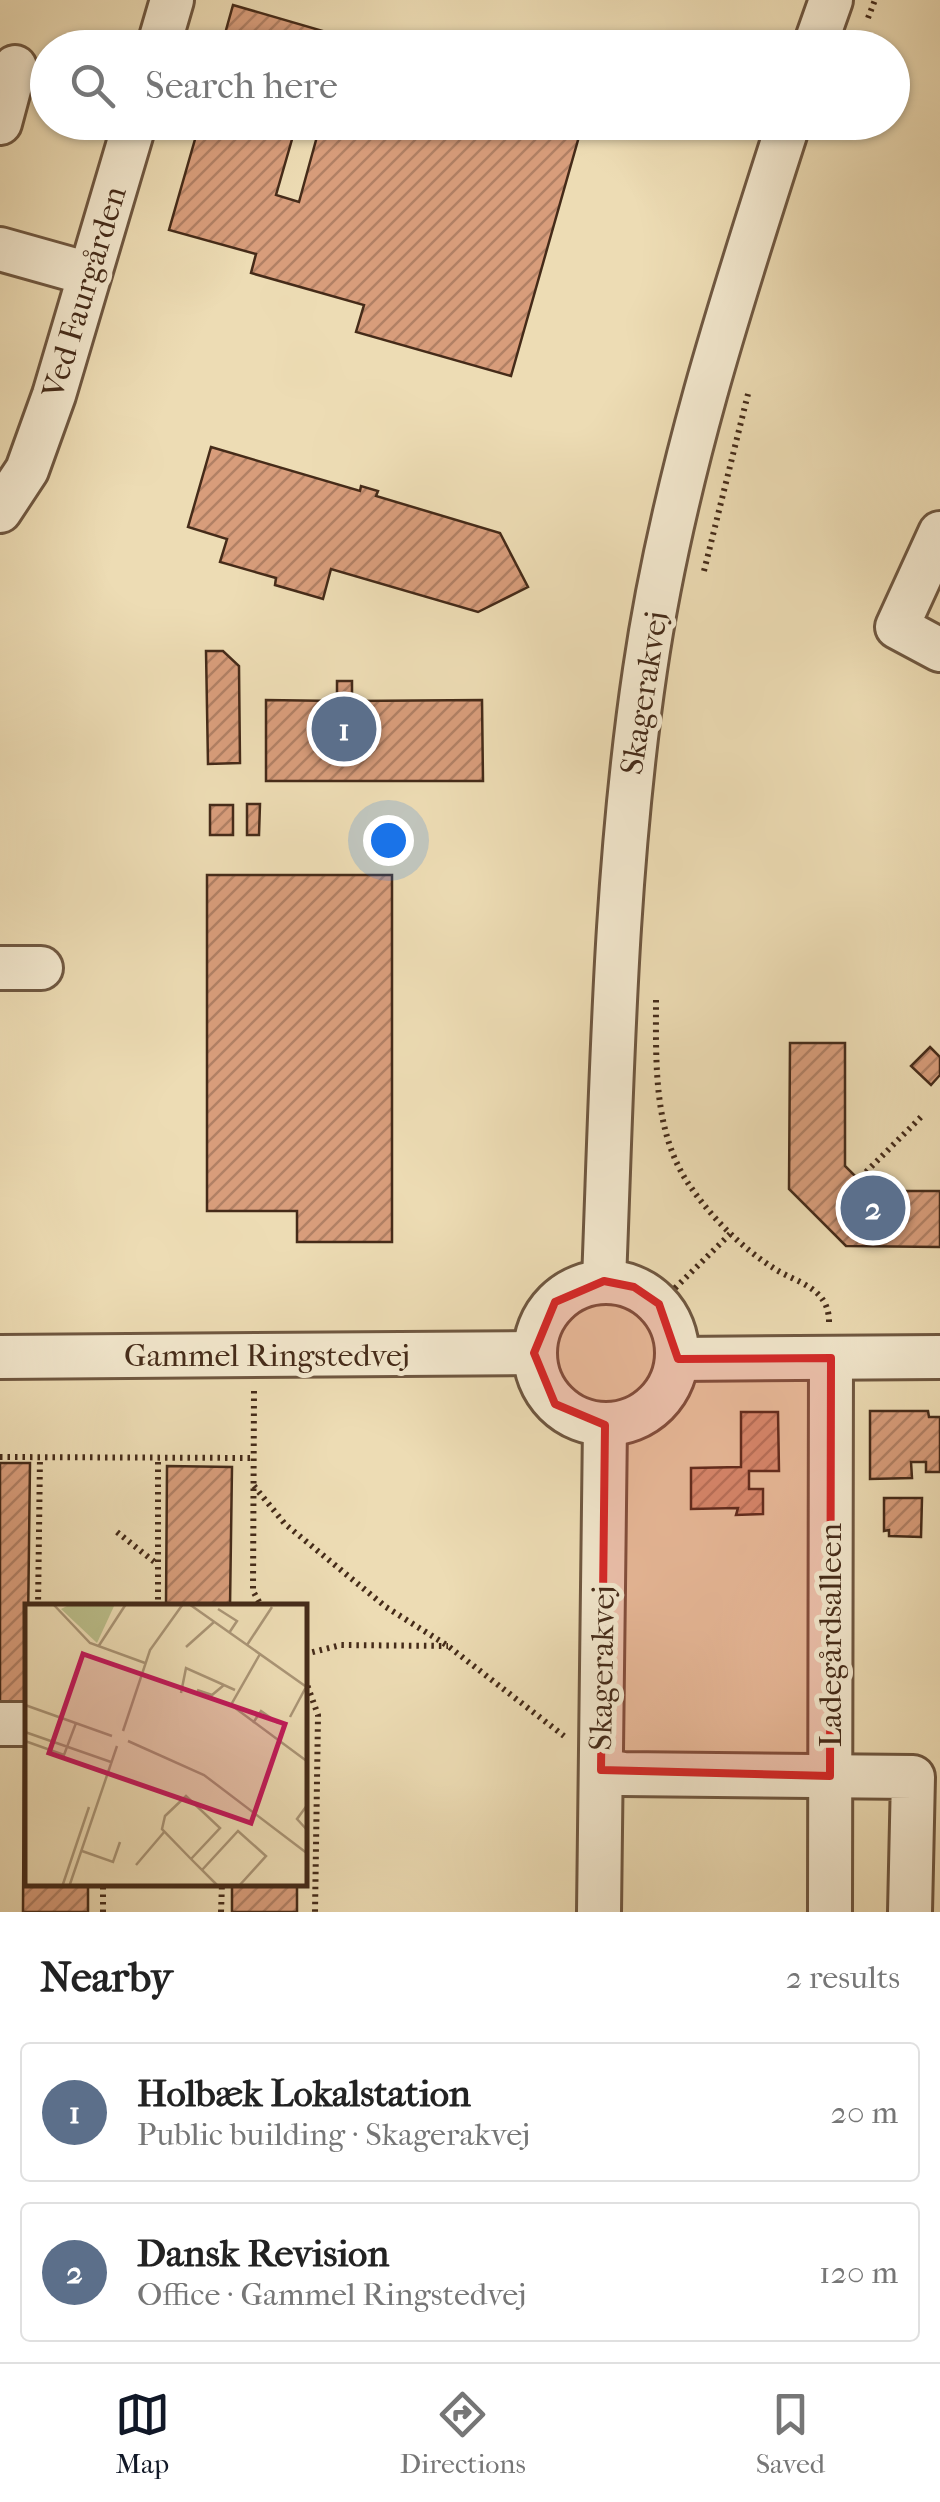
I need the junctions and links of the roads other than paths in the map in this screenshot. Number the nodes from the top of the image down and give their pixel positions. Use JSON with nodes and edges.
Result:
{"nodes":[{"id":1,"x":172,"y":0,"type":"edge"},
{"id":2,"x":831,"y":0,"type":"edge"},
{"id":3,"x":163,"y":30,"type":"edge"},
{"id":4,"x":820,"y":30,"type":"edge"},
{"id":5,"x":15,"y":67,"type":"dead end"},
{"id":6,"x":0,"y":123,"type":"edge"},
{"id":7,"x":130,"y":140,"type":"edge"},
{"id":8,"x":783,"y":140,"type":"edge"},
{"id":9,"x":8,"y":261,"type":"edge"},
{"id":10,"x":89,"y":274,"type":"junction"},
{"id":11,"x":0,"y":511,"type":"edge"},
{"id":12,"x":940,"y":533,"type":"edge"},
{"id":13,"x":940,"y":650,"type":"edge"},
{"id":14,"x":604,"y":1281,"type":"junction"},
{"id":15,"x":534,"y":1352,"type":"junction"},
{"id":16,"x":0,"y":1357,"type":"edge"},
{"id":17,"x":940,"y":1357,"type":"edge"},
{"id":18,"x":831,"y":1358,"type":"junction"},
{"id":19,"x":678,"y":1359,"type":"junction"},
{"id":20,"x":605,"y":1425,"type":"junction"},
{"id":21,"x":601,"y":1753,"type":"junction"},
{"id":22,"x":830,"y":1776,"type":"junction"},
{"id":23,"x":599,"y":1912,"type":"edge"},
{"id":24,"x":830,"y":1912,"type":"edge"},
{"id":25,"x":910,"y":1912,"type":"edge"}],
"edges":[{"from":1,"to":3,"type":"street"},
{"from":2,"to":4,"type":"street"},
{"from":5,"to":6,"type":"street"},
{"from":7,"to":10,"type":"street","name":"Ved Faurgården"},
{"from":8,"to":14,"type":"street","name":"Skagerakvej"},
{"from":9,"to":10,"type":"street"},
{"from":10,"to":11,"type":"street","name":"Ved Faurgården"},
{"from":12,"to":13,"type":"street"},
{"from":14,"to":15,"type":"street"},
{"from":14,"to":19,"type":"street"},
{"from":15,"to":16,"type":"street","name":"Gammel Ringstedvej"},
{"from":15,"to":20,"type":"street"},
{"from":17,"to":18,"type":"street"},
{"from":18,"to":19,"type":"street"},
{"from":18,"to":22,"type":"street","name":"Ladegårdsalleen"},
{"from":19,"to":20,"type":"street"},
{"from":20,"to":21,"type":"street","name":"Skagerakvej"},
{"from":21,"to":22,"type":"street"},
{"from":21,"to":23,"type":"street","name":"Skagerakvej"},
{"from":22,"to":24,"type":"street","name":"Ladegårdsalleen"},
{"from":22,"to":25,"type":"street"}]}
